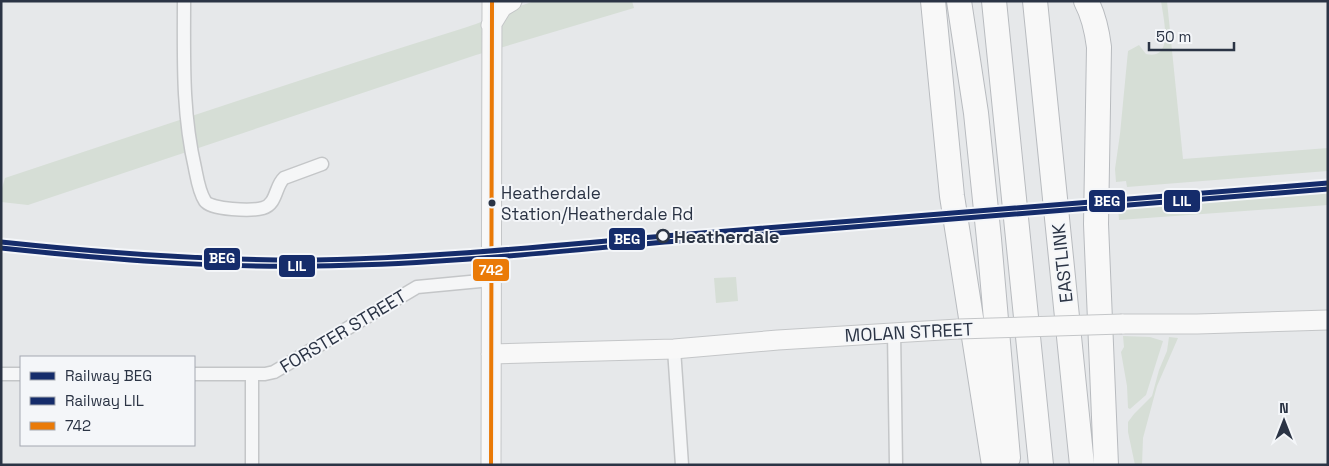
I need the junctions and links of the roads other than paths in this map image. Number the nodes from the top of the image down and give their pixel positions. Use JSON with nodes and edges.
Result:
{"nodes":[{"id":1,"x":184,"y":1,"type":"edge"},
{"id":2,"x":512,"y":1,"type":"edge"},
{"id":3,"x":933,"y":1,"type":"edge"},
{"id":4,"x":959,"y":1,"type":"edge"},
{"id":5,"x":994,"y":1,"type":"edge"},
{"id":6,"x":1035,"y":1,"type":"edge"},
{"id":7,"x":1047,"y":1,"type":"edge"},
{"id":8,"x":1086,"y":1,"type":"edge"},
{"id":9,"x":489,"y":10,"type":"edge"},
{"id":10,"x":322,"y":164,"type":"dead end"},
{"id":11,"x":491,"y":280,"type":"junction"},
{"id":12,"x":1328,"y":320,"type":"edge"},
{"id":13,"x":894,"y":332,"type":"junction"},
{"id":14,"x":674,"y":349,"type":"junction"},
{"id":15,"x":491,"y":354,"type":"junction"},
{"id":16,"x":1071,"y":356,"type":"junction"},
{"id":17,"x":1,"y":374,"type":"edge"},
{"id":18,"x":20,"y":374,"type":"edge"},
{"id":19,"x":195,"y":374,"type":"edge"},
{"id":20,"x":252,"y":374,"type":"junction"},
{"id":21,"x":252,"y":465,"type":"edge"},
{"id":22,"x":491,"y":465,"type":"edge"},
{"id":23,"x":682,"y":465,"type":"edge"},
{"id":24,"x":896,"y":465,"type":"edge"},
{"id":25,"x":994,"y":465,"type":"edge"},
{"id":26,"x":1008,"y":465,"type":"edge"},
{"id":27,"x":1040,"y":465,"type":"edge"},
{"id":28,"x":1082,"y":465,"type":"edge"},
{"id":29,"x":1106,"y":465,"type":"edge"}],
"edges":[{"from":1,"to":10,"type":"street"},
{"from":2,"to":9,"type":"street"},
{"from":3,"to":25,"type":"highway"},
{"from":4,"to":26,"type":"highway"},
{"from":5,"to":27,"type":"highway"},
{"from":6,"to":16,"type":"highway","name":"EASTLINK"},
{"from":7,"to":16,"type":"highway"},
{"from":8,"to":29,"type":"highway"},
{"from":9,"to":11,"type":"street"},
{"from":11,"to":15,"type":"street"},
{"from":11,"to":20,"type":"street","name":"FORSTER STREET"},
{"from":12,"to":13,"type":"street","name":"MOLAN STREET","bridge":true},
{"from":13,"to":14,"type":"street","name":"MOLAN STREET"},
{"from":13,"to":24,"type":"street"},
{"from":14,"to":15,"type":"street","name":"MOLAN STREET"},
{"from":14,"to":23,"type":"street"},
{"from":15,"to":22,"type":"street"},
{"from":16,"to":28,"type":"highway","name":"EASTLINK"},
{"from":17,"to":18,"type":"street"},
{"from":19,"to":20,"type":"street","name":"FORSTER STREET"},
{"from":20,"to":21,"type":"street"}]}
